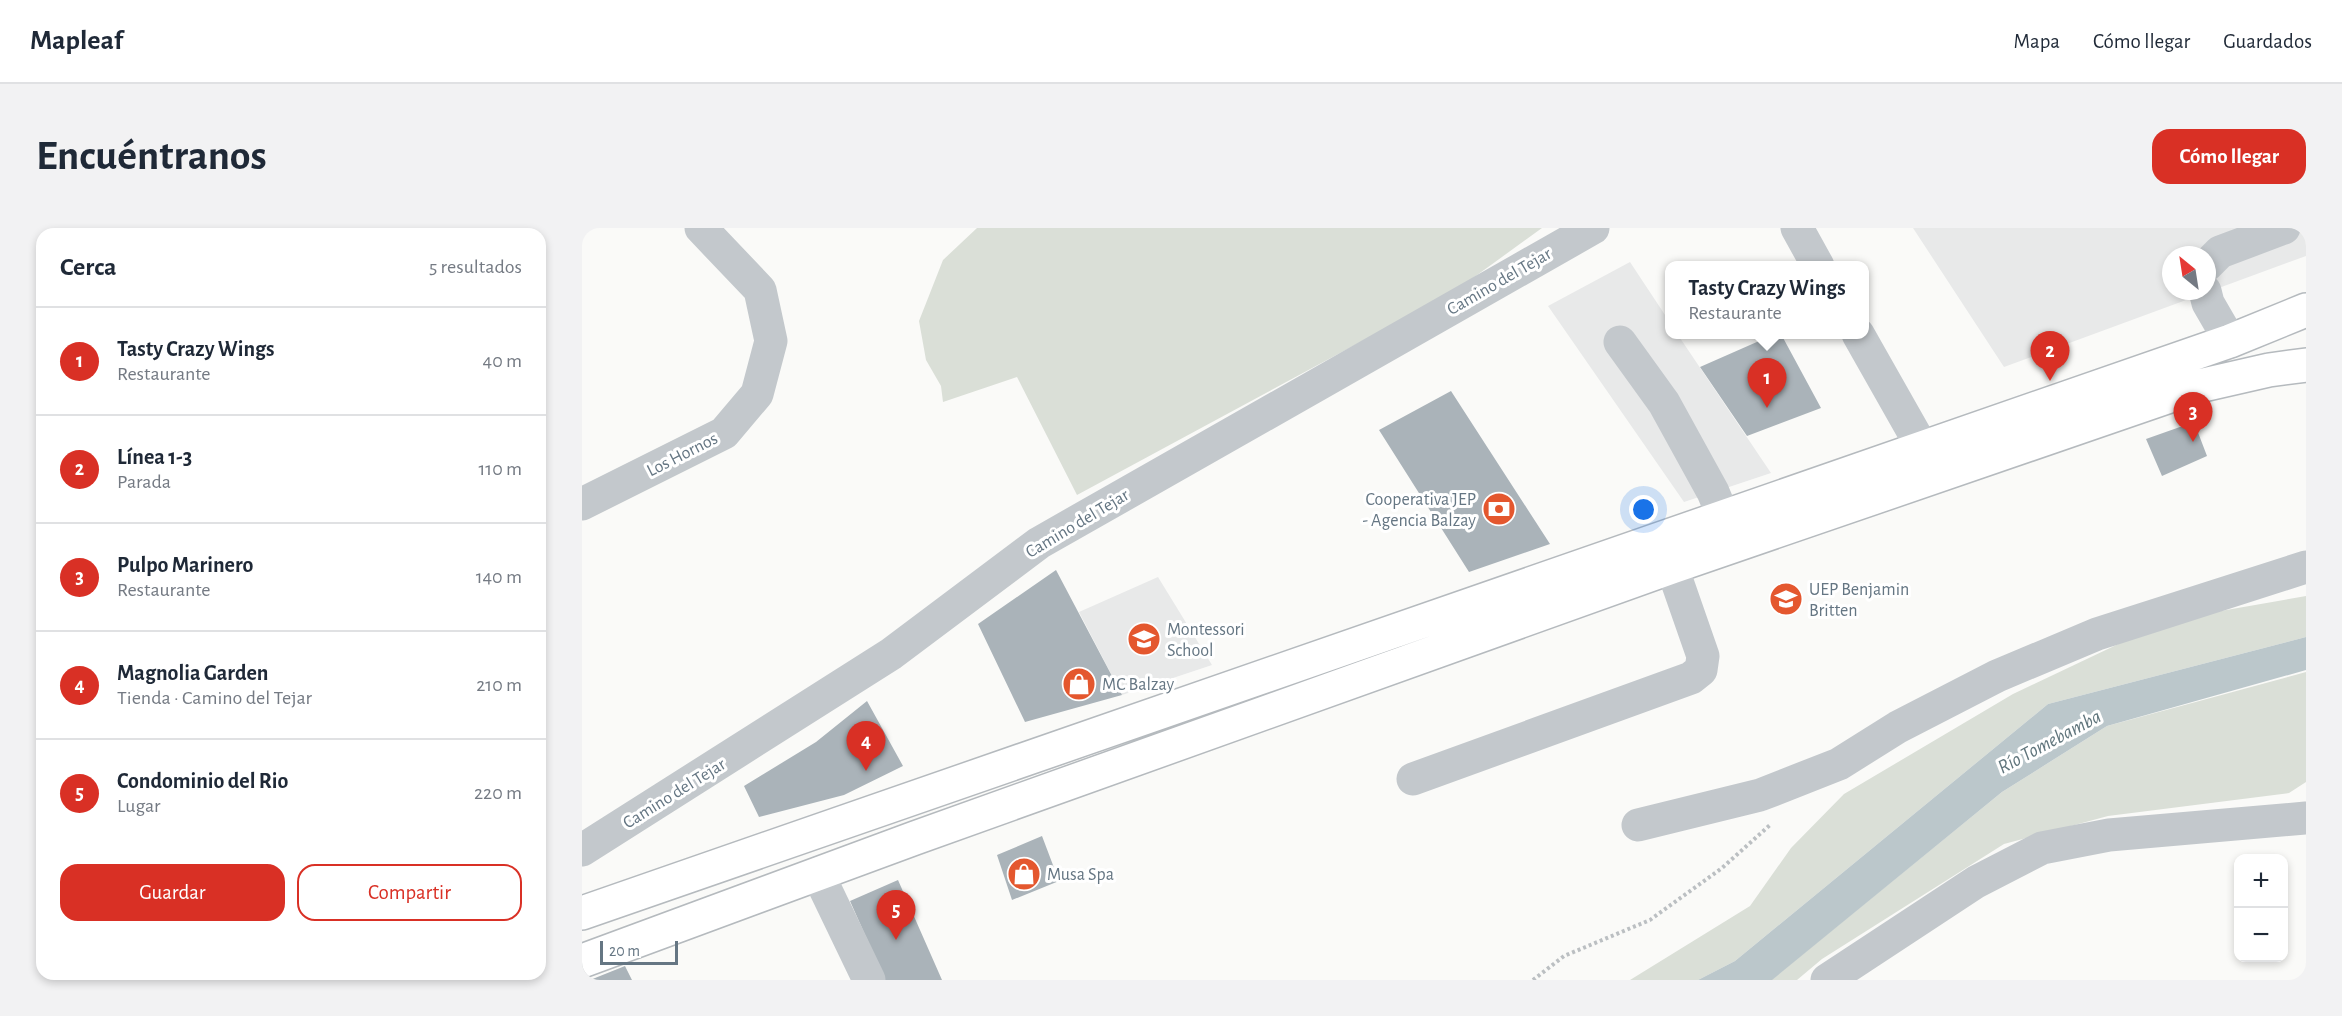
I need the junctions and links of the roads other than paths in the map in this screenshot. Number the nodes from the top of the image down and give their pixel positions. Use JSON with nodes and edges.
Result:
{"nodes":[{"id":1,"x":700,"y":228,"type":"edge"},
{"id":2,"x":1593,"y":228,"type":"edge"},
{"id":3,"x":1797,"y":228,"type":"edge"},
{"id":4,"x":2284,"y":228,"type":"edge"},
{"id":5,"x":2216,"y":247,"type":"edge"},
{"id":6,"x":1815,"y":261,"type":"edge"},
{"id":7,"x":2207,"y":300,"type":"edge"},
{"id":8,"x":2306,"y":310,"type":"edge"},
{"id":9,"x":1861,"y":339,"type":"edge"},
{"id":10,"x":2229,"y":341,"type":"junction"},
{"id":11,"x":1620,"y":342,"type":"dead end"},
{"id":12,"x":2306,"y":364,"type":"edge"},
{"id":13,"x":1922,"y":447,"type":"junction"},
{"id":14,"x":582,"y":504,"type":"edge"},
{"id":15,"x":1723,"y":516,"type":"junction"},
{"id":16,"x":1672,"y":567,"type":"junction"},
{"id":17,"x":2306,"y":567,"type":"edge"},
{"id":18,"x":1413,"y":779,"type":"dead end"},
{"id":19,"x":2306,"y":818,"type":"edge"},
{"id":20,"x":1638,"y":825,"type":"dead end"},
{"id":21,"x":582,"y":850,"type":"edge"},
{"id":22,"x":818,"y":874,"type":"junction"},
{"id":23,"x":582,"y":913,"type":"edge"},
{"id":24,"x":582,"y":961,"type":"edge"},
{"id":25,"x":868,"y":980,"type":"edge"},
{"id":26,"x":1827,"y":980,"type":"edge"}],
"edges":[{"from":1,"to":14,"type":"street","name":"Los Hornos"},
{"from":2,"to":21,"type":"street","name":"Camino del Tejar"},
{"from":3,"to":6,"type":"street"},
{"from":4,"to":5,"type":"street"},
{"from":7,"to":10,"type":"street"},
{"from":8,"to":10,"type":"main road"},
{"from":9,"to":13,"type":"street"},
{"from":10,"to":13,"type":"main road"},
{"from":11,"to":15,"type":"street"},
{"from":12,"to":16,"type":"main road"},
{"from":13,"to":15,"type":"main road"},
{"from":15,"to":23,"type":"main road"},
{"from":16,"to":18,"type":"street"},
{"from":16,"to":22,"type":"main road"},
{"from":17,"to":20,"type":"street"},
{"from":19,"to":26,"type":"street"},
{"from":22,"to":24,"type":"main road"},
{"from":22,"to":25,"type":"street"}]}
